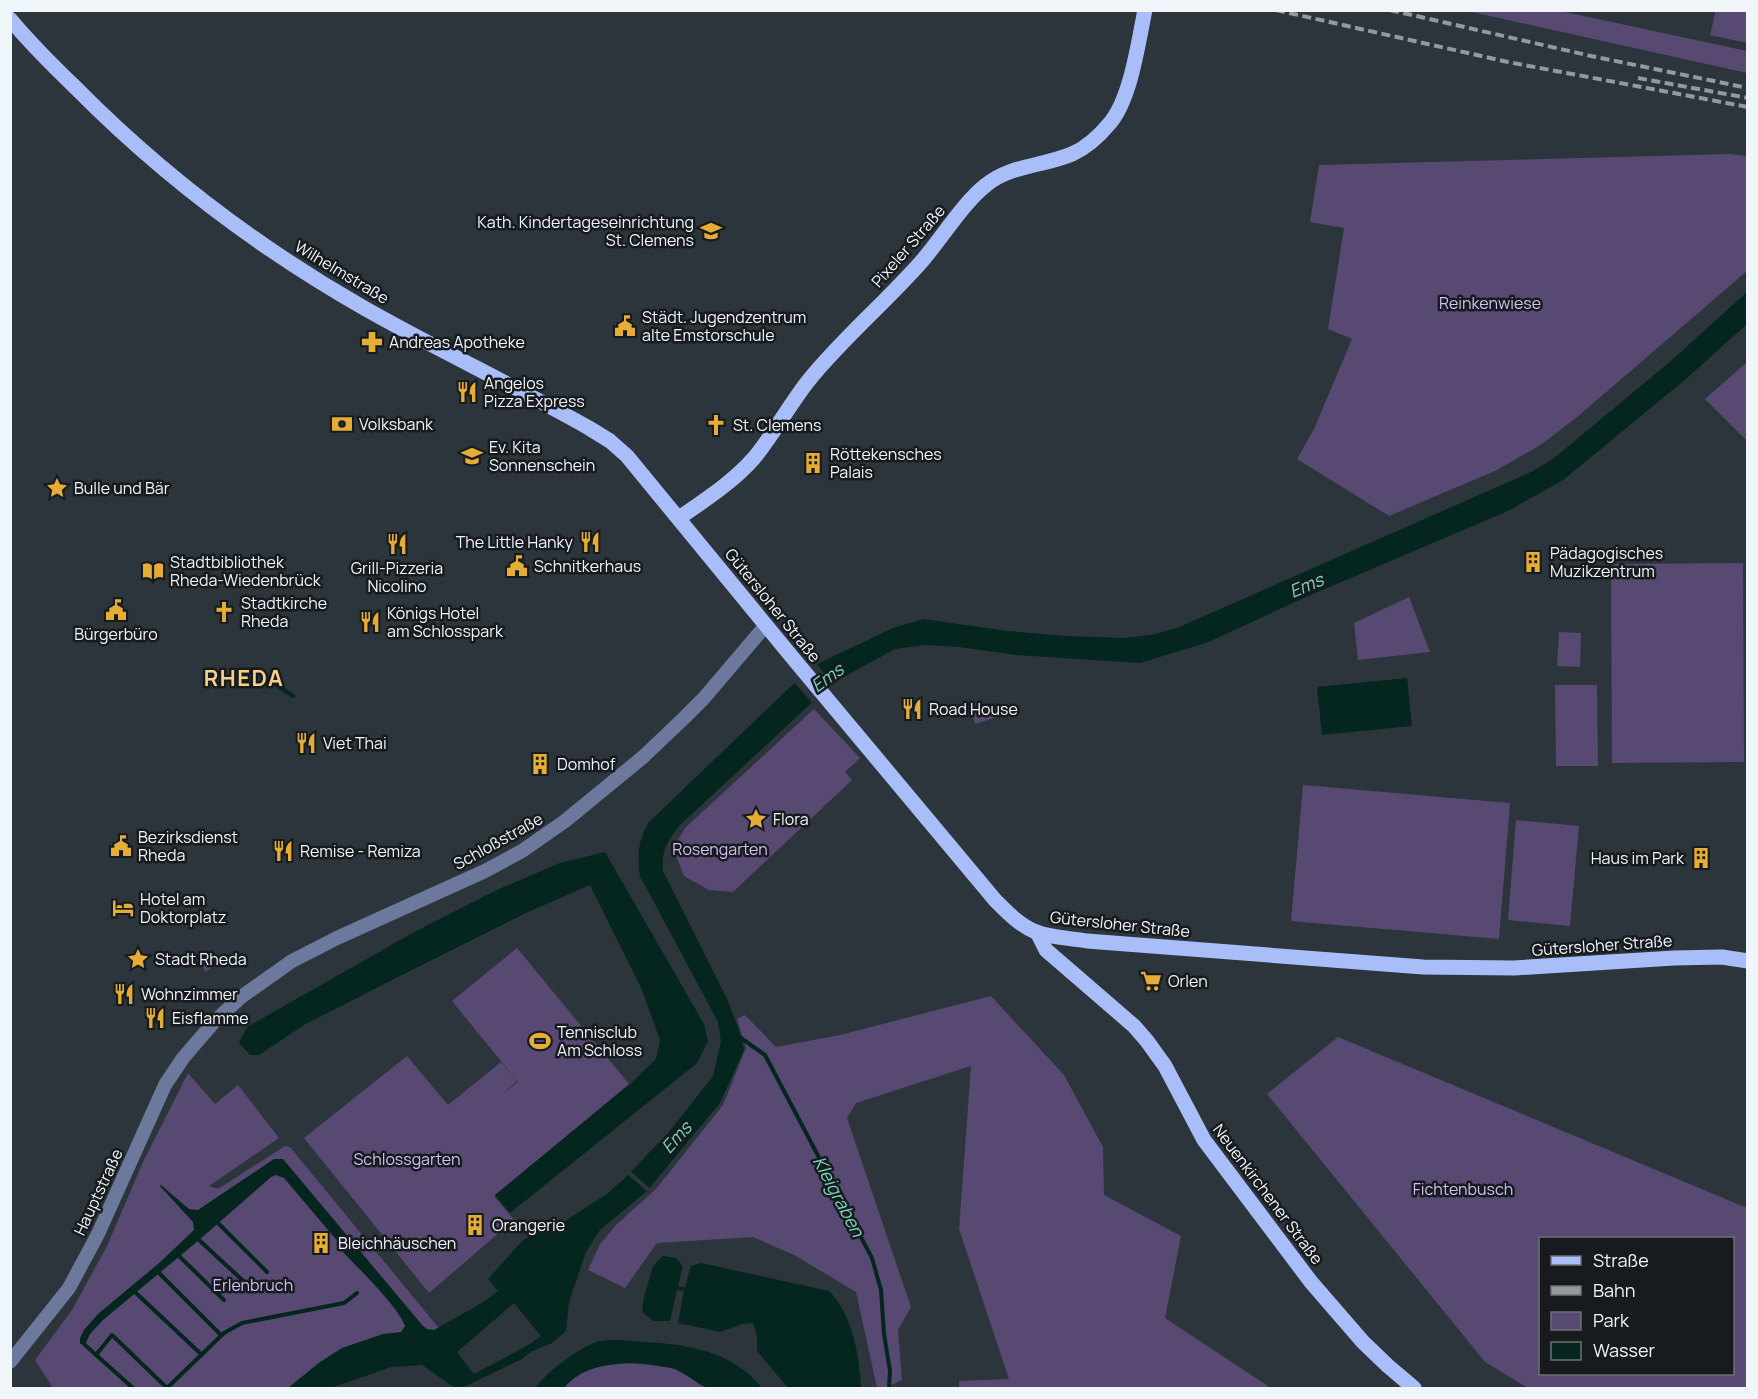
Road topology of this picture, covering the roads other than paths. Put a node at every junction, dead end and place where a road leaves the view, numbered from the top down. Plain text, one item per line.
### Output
1 (1145, 10) edge
2 (10, 19) edge
3 (679, 518) junction
4 (766, 625) junction
5 (1037, 932) junction
6 (1748, 961) edge
7 (206, 1031) joint
8 (15, 1346) edge
9 (10, 1362) edge
10 (1414, 1389) edge

1 - 3 main road, Pixeler Straße
2 - 3 main road, Wilhelmstraße
3 - 4 main road, Gütersloher Straße
4 - 5 main road, Gütersloher Straße
4 - 7 street, Schloßstraße
5 - 6 main road, Gütersloher Straße
5 - 10 main road, Neuenkirchener Straße
7 - 8 street, Hauptstraße
8 - 9 street, Hauptstraße

